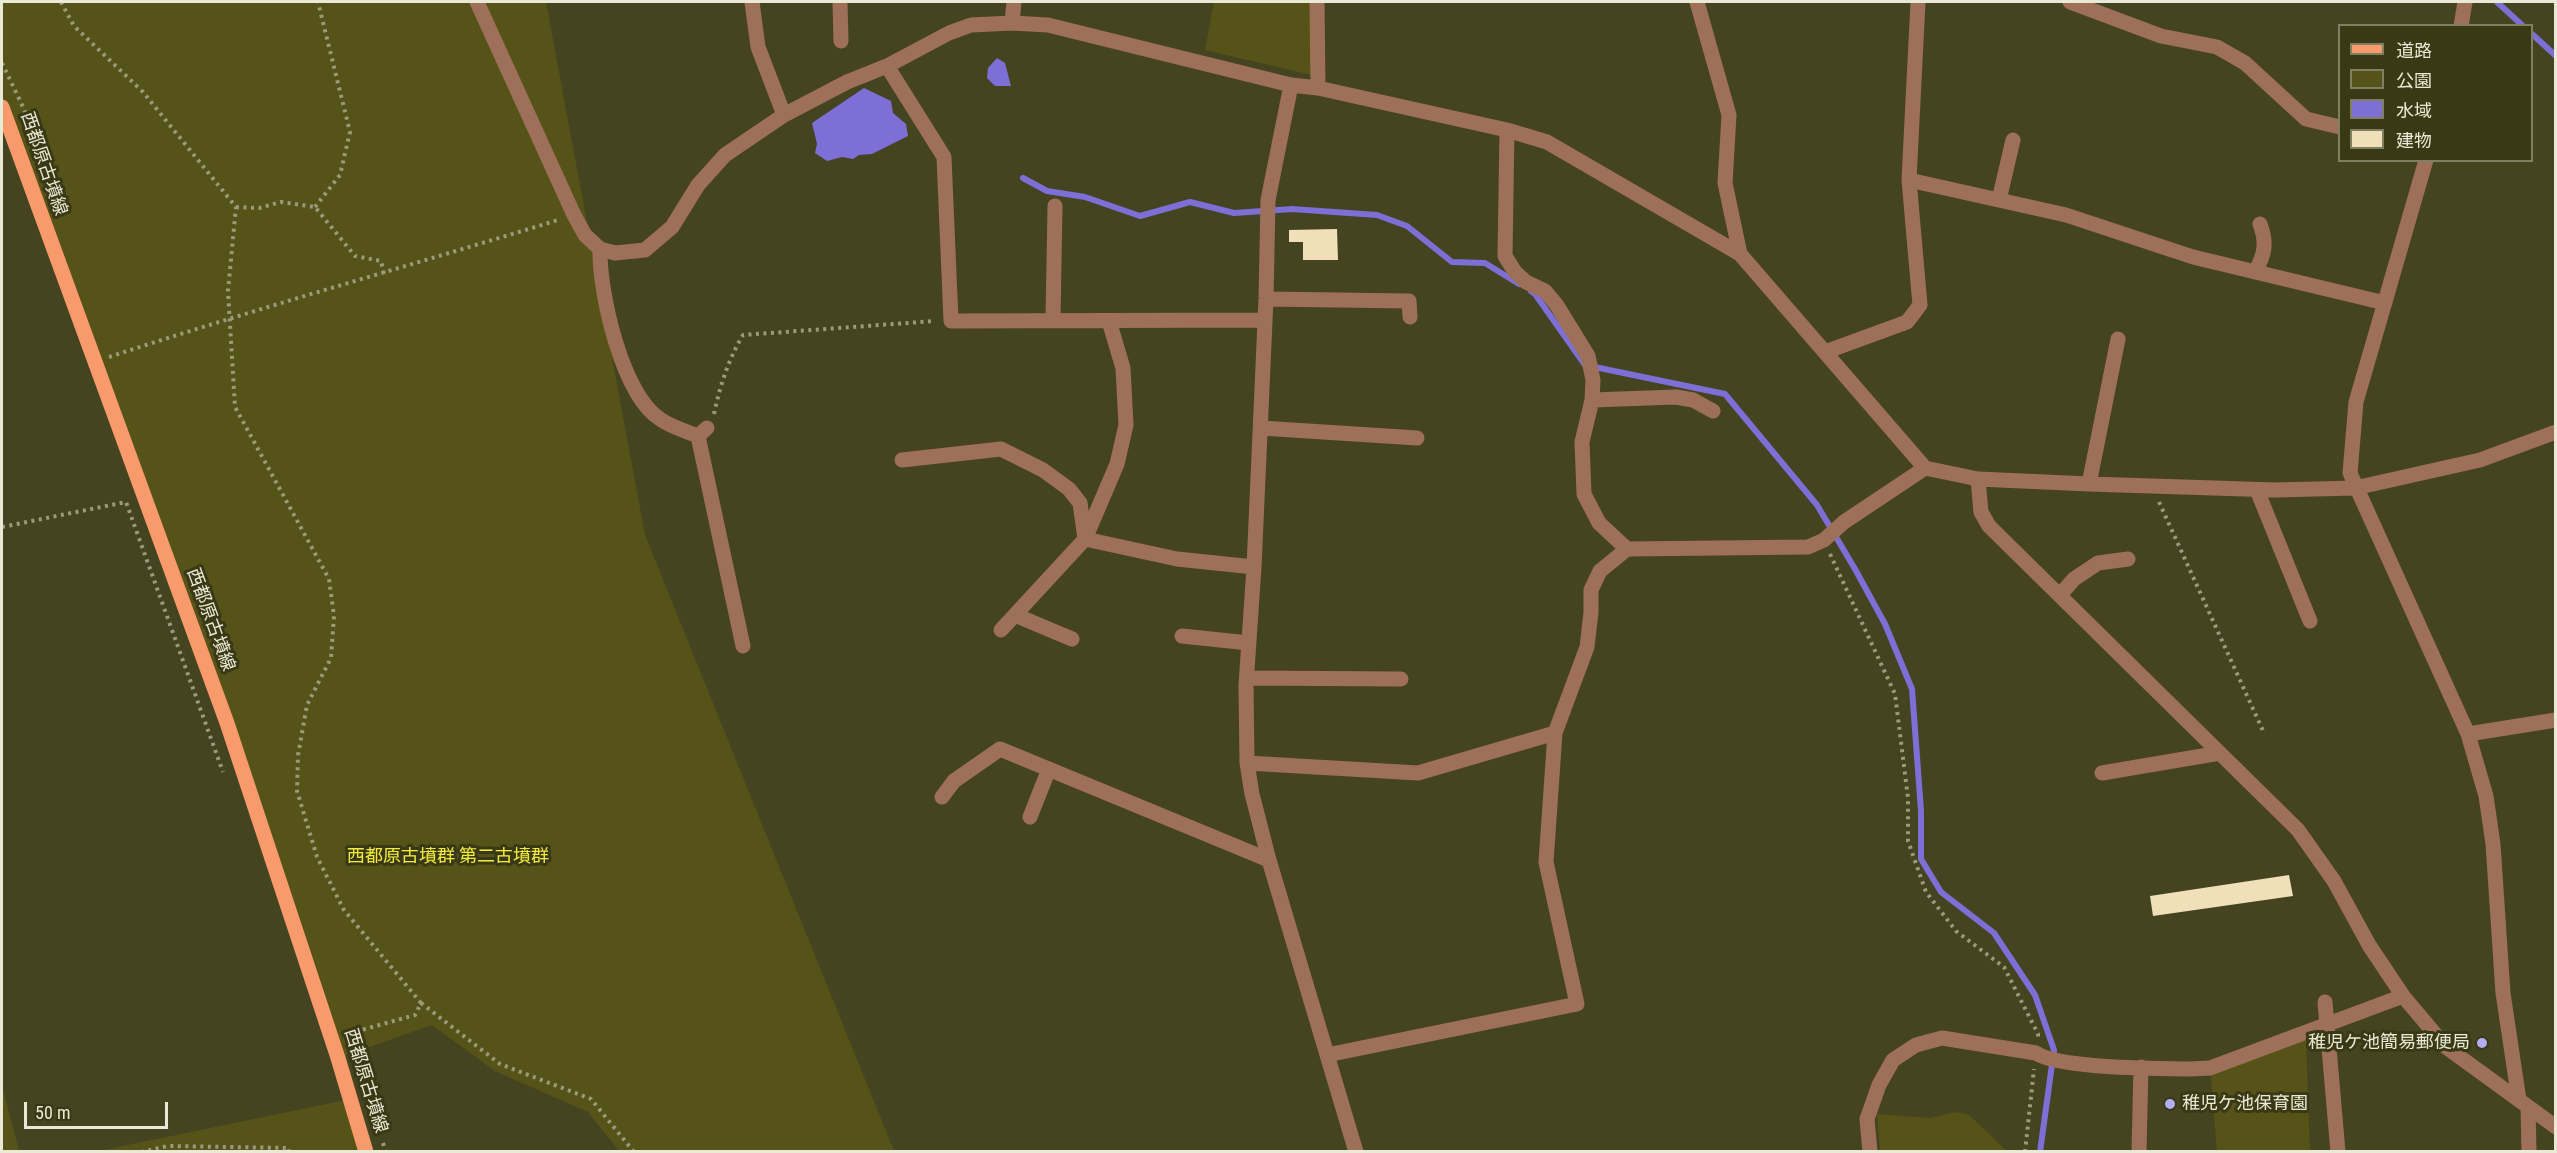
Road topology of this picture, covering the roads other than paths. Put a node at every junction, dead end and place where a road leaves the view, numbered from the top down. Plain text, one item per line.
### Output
1 (477, 2) edge
2 (753, 2) edge
3 (840, 2) edge
4 (1014, 2) edge
5 (1317, 2) edge
6 (1697, 2) edge
7 (1919, 2) edge
8 (2070, 2) edge
9 (2465, 2) edge
10 (1012, 23) junction
11 (2461, 24) edge
12 (841, 41) dead end
13 (887, 66) junction
14 (1291, 85) junction
15 (1318, 88) junction
16 (2, 107) edge
17 (784, 115) junction
18 (2338, 127) edge
19 (1507, 130) junction
20 (2013, 140) dead end
21 (2425, 162) edge
22 (1910, 180) junction
23 (1999, 200) junction
24 (1055, 206) dead end
25 (2260, 224) dead end
26 (600, 249) junction
27 (1740, 254) junction
28 (2255, 272) junction
29 (1266, 299) junction
30 (2385, 303) junction
31 (1410, 317) dead end
32 (1053, 320) junction
33 (1265, 320) junction
34 (1109, 321) junction
35 (2118, 339) dead end
36 (1825, 352) junction
37 (1592, 400) junction
38 (1713, 411) dead end
39 (1261, 428) junction
40 (2556, 432) edge
41 (1417, 438) dead end
42 (902, 460) dead end
43 (1924, 468) junction
44 (1978, 479) junction
45 (2089, 484) junction
46 (2355, 488) junction
47 (2257, 490) junction
48 (1085, 539) junction
49 (1627, 549) junction
50 (2128, 560) dead end
51 (1254, 567) junction
52 (2060, 595) junction
53 (1015, 615) junction
54 (2310, 621) dead end
55 (1001, 630) dead end
56 (1182, 636) dead end
57 (1072, 639) dead end
58 (1249, 643) junction
59 (743, 646) dead end
60 (1247, 678) junction
61 (1401, 679) dead end
62 (2556, 720) edge
63 (1555, 733) junction
64 (2468, 734) junction
65 (2220, 753) junction
66 (1247, 763) junction
67 (1049, 769) junction
68 (2102, 773) dead end
69 (942, 797) dead end
70 (1030, 817) dead end
71 (1269, 860) junction
72 (2403, 996) junction
73 (2325, 1002) dead end
74 (2327, 1026) junction
75 (1327, 1055) junction
76 (2141, 1067) junction
77 (2523, 1104) junction
78 (2556, 1127) edge
79 (2139, 1151) edge
80 (366, 1152) edge
81 (1356, 1152) edge
82 (1870, 1152) edge
83 (2338, 1152) edge
84 (2529, 1152) edge

1 - 26 street
2 - 17 street
3 - 12 street
4 - 10 street
5 - 15 street
6 - 27 street
7 - 22 street
8 - 18 street
9 - 11 street
10 - 13 street
10 - 14 street
13 - 17 street
13 - 32 street
14 - 15 street
14 - 29 street
15 - 19 street
16 - 80 main road, 西都原古墳線
17 - 26 street
19 - 27 street
19 - 37 street
20 - 23 street
21 - 30 street
22 - 23 street
22 - 36 street
23 - 28 street
24 - 32 street
25 - 28 street
26 - 59 street
27 - 36 street
28 - 30 street
29 - 31 street
29 - 33 street
30 - 46 street
32 - 34 street
33 - 34 street
33 - 39 street
34 - 48 street
35 - 45 street
36 - 43 street
37 - 38 street
37 - 49 street
39 - 41 street
39 - 51 street
40 - 46 street
42 - 48 street
43 - 44 street
43 - 49 street
44 - 45 street
44 - 52 street
45 - 47 street
46 - 47 street
46 - 64 street
47 - 54 street
48 - 51 street
48 - 53 street
49 - 63 street
50 - 52 street
51 - 58 street
52 - 65 street
53 - 55 street
53 - 57 street
56 - 58 street
58 - 60 street
60 - 61 street
60 - 66 street
62 - 64 street
63 - 66 street
63 - 75 street
64 - 77 street
65 - 68 street
65 - 72 street
66 - 71 street
67 - 69 street
67 - 70 street
67 - 71 street
71 - 75 street
72 - 74 street
72 - 77 street
73 - 74 street
74 - 76 street
74 - 83 street
75 - 81 street
76 - 79 street
76 - 82 street
77 - 78 street
77 - 84 street

